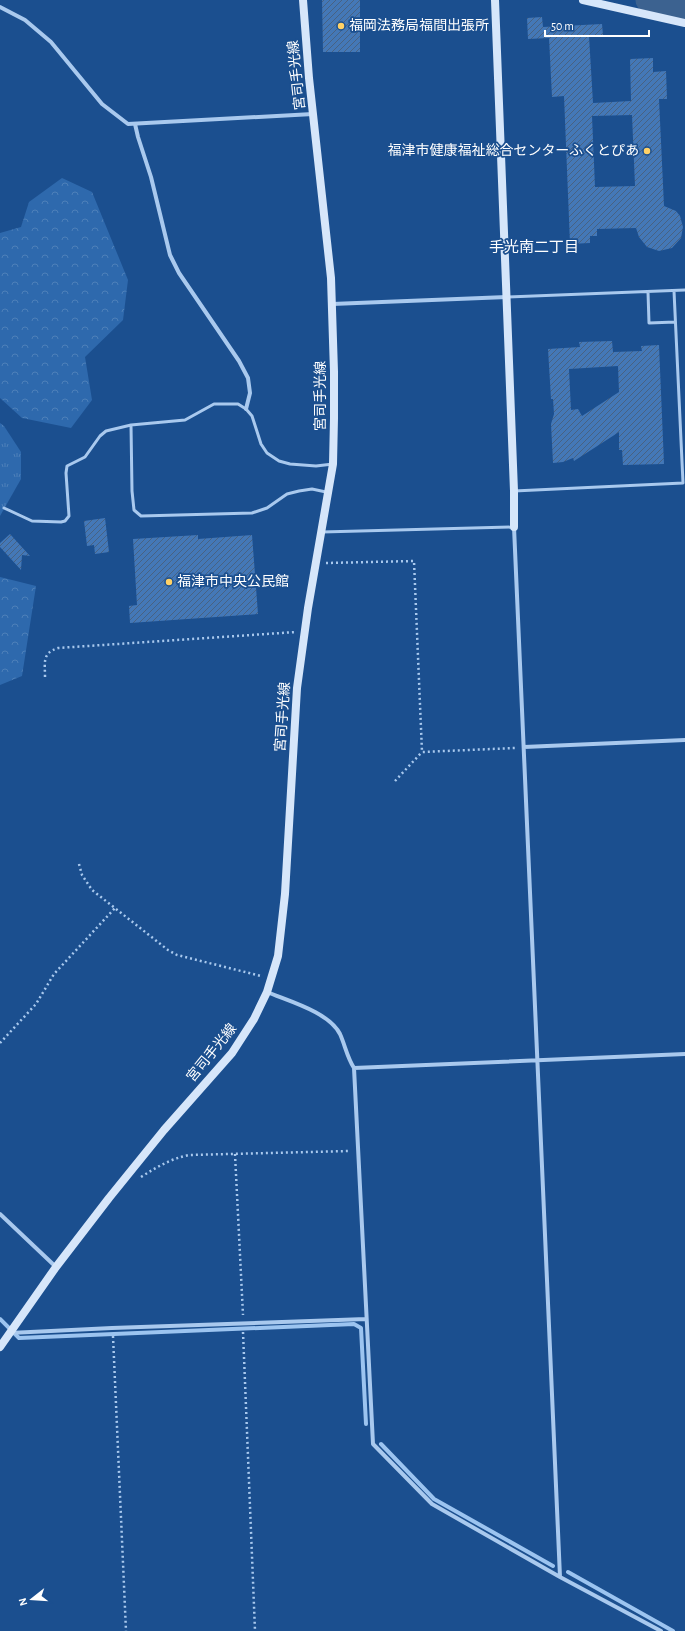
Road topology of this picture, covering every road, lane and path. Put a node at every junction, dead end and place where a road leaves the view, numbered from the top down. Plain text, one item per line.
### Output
1 (303, 0) edge
2 (495, 0) edge
3 (583, 0) edge
4 (0, 7) edge
5 (685, 23) edge
6 (314, 114) junction
7 (135, 124) junction
8 (685, 290) edge
9 (674, 291) junction
10 (648, 292) junction
11 (507, 297) junction
12 (332, 304) junction
13 (675, 322) junction
14 (246, 409) junction
15 (131, 425) junction
16 (333, 464) junction
17 (514, 491) junction
18 (329, 492) junction
19 (4, 508) dead end
20 (514, 527) junction
21 (322, 532) junction
22 (315, 564) junction
23 (304, 632) junction
24 (45, 676) dead end
25 (685, 740) edge
26 (524, 748) junction
27 (422, 752) junction
28 (395, 781) dead end
29 (79, 864) dead end
30 (115, 908) junction
31 (271, 979) junction
32 (267, 992) junction
33 (0, 1043) edge
34 (685, 1054) edge
35 (538, 1059) junction
36 (354, 1068) junction
37 (357, 1151) junction
38 (235, 1154) junction
39 (139, 1179) dead end
40 (0, 1214) edge
41 (56, 1267) junction
42 (366, 1319) junction
43 (243, 1323) junction
44 (112, 1328) junction
45 (9, 1333) junction
46 (0, 1347) edge
47 (560, 1577) junction
48 (126, 1631) edge
49 (255, 1631) edge
50 (661, 1631) edge

1 - 6 main road, 宮司手光線
2 - 11 main road
3 - 5 main road
4 - 7 street
6 - 7 street
6 - 12 main road, 宮司手光線
7 - 14 street
8 - 9 lane
9 - 10 lane
9 - 13 lane
10 - 11 lane
10 - 13 lane
11 - 12 street
11 - 17 main road
12 - 16 main road, 宮司手光線
13 - 17 lane
14 - 15 lane
14 - 16 lane
15 - 18 lane
15 - 19 lane
16 - 18 main road, 宮司手光線
17 - 20 main road
18 - 21 main road, 宮司手光線
20 - 21 lane
20 - 26 street
21 - 22 main road, 宮司手光線
22 - 23 main road, 宮司手光線
22 - 27 path
23 - 24 path
23 - 31 main road, 宮司手光線
25 - 26 street
26 - 27 path
26 - 35 street
27 - 28 path
29 - 30 path
30 - 31 path
30 - 33 path
31 - 32 main road, 宮司手光線
32 - 36 street
32 - 41 main road, 宮司手光線
34 - 35 street
35 - 36 street
35 - 47 street
36 - 37 street
37 - 38 path
37 - 42 street
38 - 39 path
38 - 43 path
40 - 41 street
41 - 45 main road, 宮司手光線
42 - 43 street
42 - 47 street
43 - 44 street
43 - 49 path
44 - 45 street
44 - 48 path
45 - 46 main road, 宮司手光線
47 - 50 street

